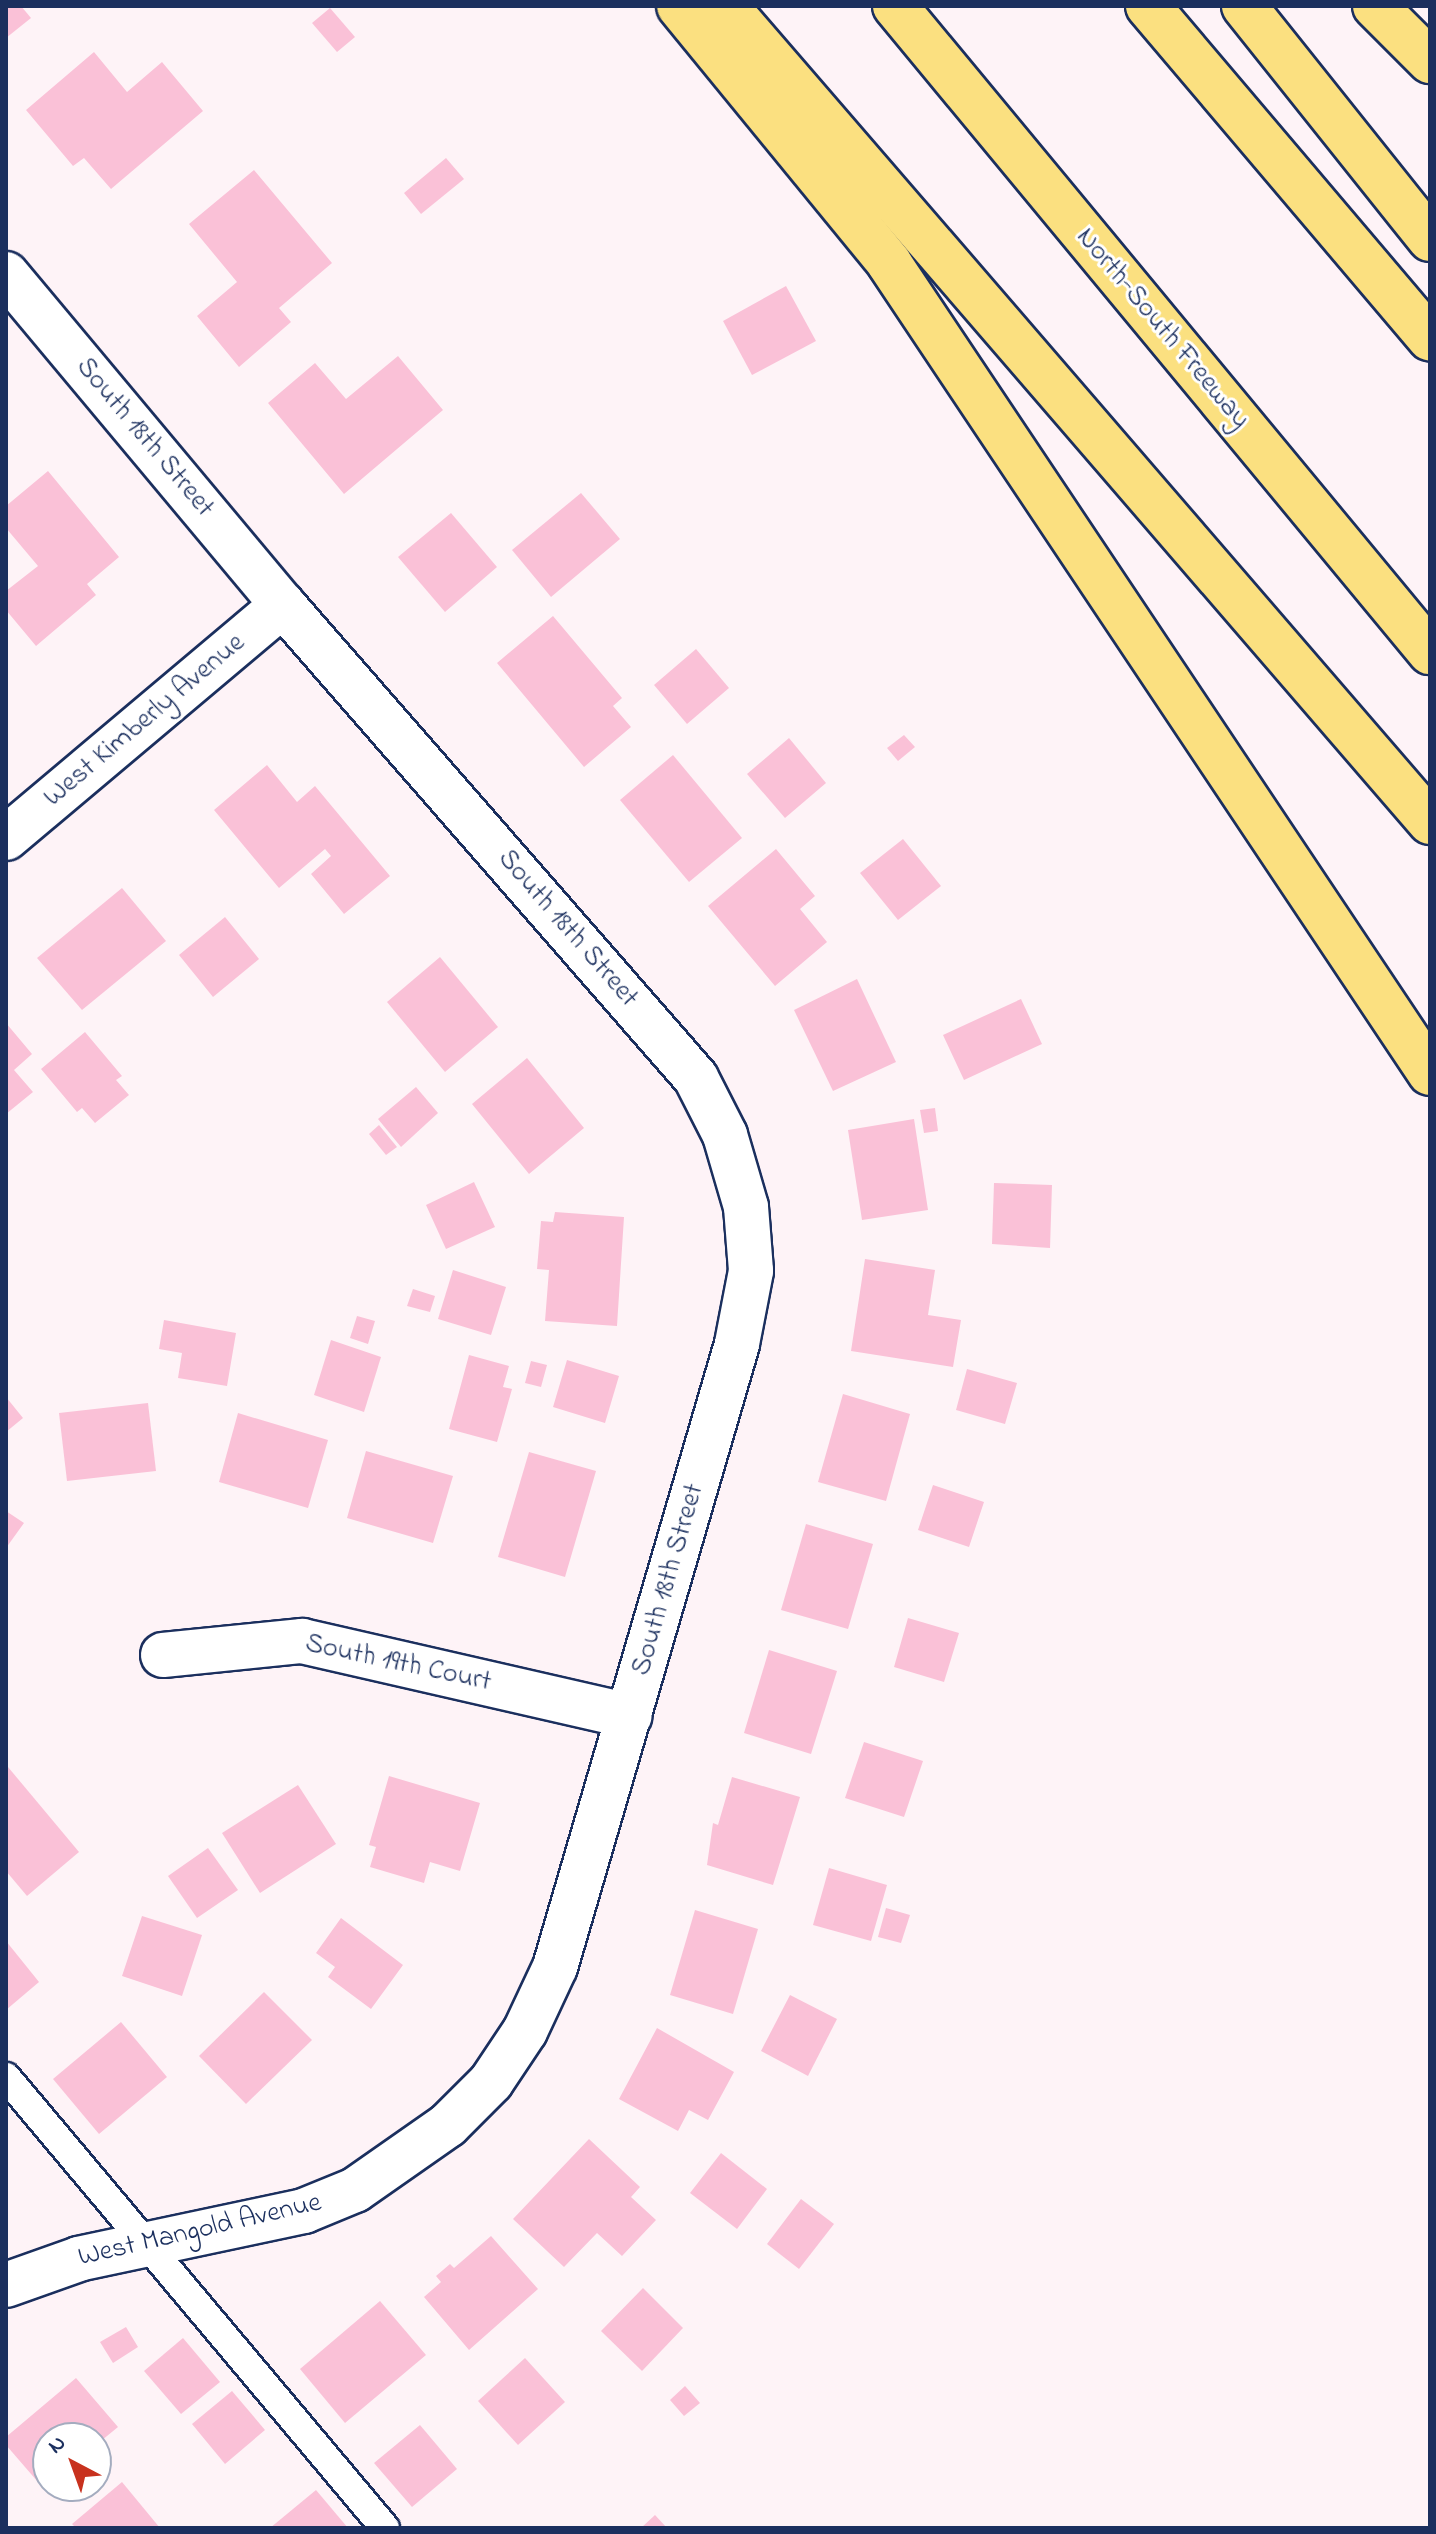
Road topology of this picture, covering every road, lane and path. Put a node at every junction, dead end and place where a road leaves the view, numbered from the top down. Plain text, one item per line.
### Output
1 (679, 6) edge
2 (726, 6) edge
3 (895, 6) edge
4 (1148, 6) edge
5 (1244, 6) edge
6 (1375, 6) edge
7 (1430, 61) edge
8 (1430, 239) edge
9 (6, 274) edge
10 (1430, 339) edge
11 (283, 605) junction
12 (1430, 652) edge
13 (1430, 822) edge
14 (6, 838) edge
15 (1430, 1073) edge
16 (163, 1655) dead end
17 (630, 1716) junction
18 (6, 2077) edge
19 (144, 2242) junction
20 (6, 2285) edge
21 (385, 2528) edge

1 - 15 highway
2 - 13 highway
3 - 12 highway, North-South Freeway
4 - 10 highway
5 - 8 highway
6 - 7 highway
9 - 11 street, South 18th Street
11 - 14 street, West Kimberly Avenue
11 - 17 street, South 18th Street
16 - 17 street, South 19th Court
17 - 19 street, West Mangold Avenue
18 - 19 lane
19 - 20 street, West Mangold Avenue
19 - 21 lane

